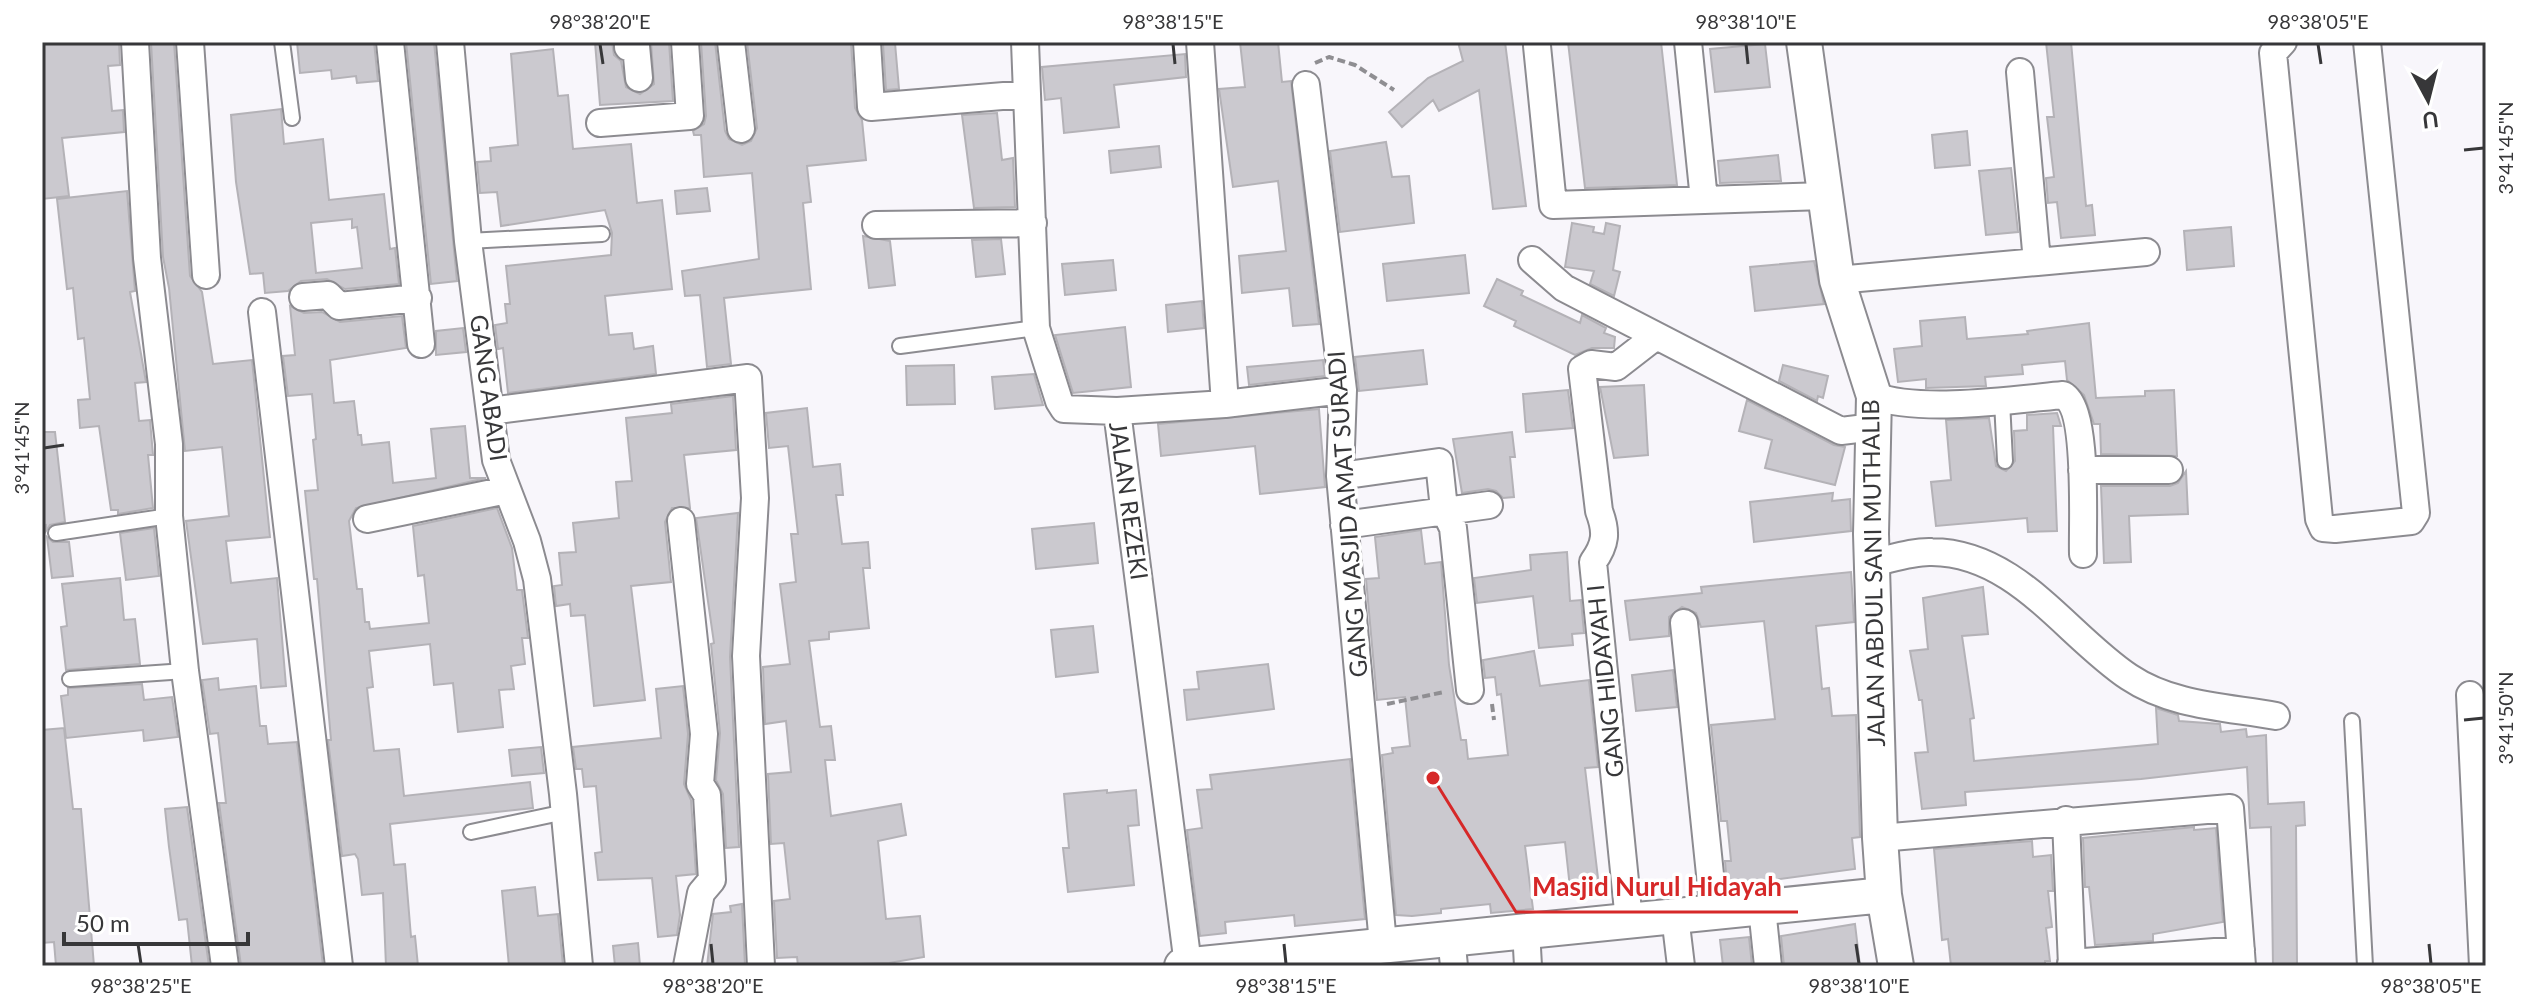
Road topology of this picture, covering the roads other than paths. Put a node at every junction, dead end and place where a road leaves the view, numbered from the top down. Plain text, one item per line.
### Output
1 (135, 42) edge
2 (190, 42) edge
3 (282, 42) edge
4 (390, 42) edge
5 (450, 42) edge
6 (628, 42) edge
7 (685, 42) edge
8 (731, 42) edge
9 (867, 42) edge
10 (1025, 42) edge
11 (1200, 42) edge
12 (1688, 42) edge
13 (1804, 42) edge
14 (2283, 42) edge
15 (2367, 42) edge
16 (1537, 46) dead end
17 (2020, 72) dead end
18 (639, 78) dead end
19 (1306, 85) dead end
20 (1027, 94) junction
21 (292, 118) dead end
22 (600, 123) dead end
23 (741, 129) dead end
24 (1825, 196) junction
25 (1704, 200) junction
26 (1033, 223) junction
27 (876, 225) dead end
28 (602, 234) dead end
29 (468, 241) junction
30 (2146, 252) dead end
31 (1532, 260) dead end
32 (2037, 262) junction
33 (206, 275) dead end
34 (1837, 280) junction
35 (303, 297) dead end
36 (418, 298) junction
37 (262, 312) dead end
38 (1036, 328) junction
39 (1650, 341) junction
40 (421, 344) dead end
41 (900, 346) dead end
42 (1343, 390) junction
43 (2002, 401) junction
44 (1225, 404) junction
45 (490, 411) junction
46 (1117, 411) junction
47 (1874, 423) junction
48 (2005, 461) dead end
49 (2082, 470) junction
50 (2169, 470) dead end
51 (1340, 476) junction
52 (507, 490) junction
53 (1489, 505) dead end
54 (1444, 509) junction
55 (169, 516) junction
56 (367, 519) dead end
57 (681, 521) dead end
58 (1344, 525) junction
59 (56, 533) dead end
60 (1871, 548) junction
61 (2083, 554) dead end
62 (1684, 623) dead end
63 (185, 671) junction
64 (70, 679) dead end
65 (1470, 690) road end
66 (2470, 695) dead end
67 (2276, 716) dead end
68 (2352, 721) dead end
69 (565, 812) junction
70 (2066, 820) junction
71 (471, 832) dead end
72 (1880, 838) junction
73 (1884, 895) junction
74 (1762, 908) junction
75 (1714, 913) junction
76 (1675, 916) junction
77 (1629, 921) junction
78 (1526, 930) junction
79 (1383, 944) junction
80 (1453, 952) edge
81 (2241, 958) edge
82 (1223, 964) edge
83 (1188, 965) edge
84 (2072, 965) edge
85 (225, 966) edge
86 (339, 966) edge
87 (579, 966) edge
88 (687, 966) edge
89 (761, 966) edge
90 (1182, 966) edge
91 (1528, 966) edge
92 (1681, 966) edge
93 (1768, 966) edge
94 (1896, 966) edge
95 (2365, 966) edge
96 (2483, 966) edge

1 - 55 street
2 - 33 street
3 - 21 lane
4 - 36 street
5 - 29 street, GANG ABADI
6 - 18 street
7 - 22 street
8 - 23 street
9 - 20 street
10 - 20 street, JALAN REZEKI
11 - 44 street
12 - 25 street
13 - 24 street, JALAN ABDUL SANI MUTHALIB
14 - 15 street
16 - 25 street
17 - 32 street
19 - 42 street, GANG MASJID AMAT SURADI
20 - 26 street, JALAN REZEKI
24 - 25 street
24 - 34 street, JALAN ABDUL SANI MUTHALIB
26 - 27 street
26 - 38 street, JALAN REZEKI
28 - 29 lane
29 - 45 street, GANG ABADI
30 - 32 street
31 - 39 street
32 - 34 street
34 - 47 street, JALAN ABDUL SANI MUTHALIB
35 - 36 street
36 - 40 street
37 - 86 street
38 - 41 lane
38 - 46 street, JALAN REZEKI
39 - 47 street
39 - 77 street, GANG HIDAYAH I
42 - 44 street
42 - 51 street, GANG MASJID AMAT SURADI
43 - 47 street
43 - 48 lane
43 - 49 street
44 - 46 street
45 - 52 street, GANG ABADI
45 - 89 street
46 - 83 street, JALAN REZEKI
47 - 60 street, JALAN ABDUL SANI MUTHALIB
49 - 50 street
49 - 61 street
51 - 54 street
51 - 58 street, GANG MASJID AMAT SURADI
52 - 56 street
52 - 69 street, GANG ABADI
53 - 54 street
54 - 58 street
54 - 65 street
55 - 59 lane
55 - 63 street
57 - 88 street
58 - 79 street, GANG MASJID AMAT SURADI
60 - 67 street
60 - 72 street, JALAN ABDUL SANI MUTHALIB
62 - 75 street
63 - 64 lane
63 - 85 street
66 - 96 street
68 - 95 lane
69 - 71 lane
69 - 87 street, GANG ABADI
70 - 72 street
70 - 81 street
70 - 84 street
72 - 73 street, JALAN ABDUL SANI MUTHALIB
73 - 74 street
73 - 94 street, JALAN ABDUL SANI MUTHALIB
74 - 75 street
74 - 93 street
75 - 76 street
76 - 77 street
76 - 92 street
77 - 78 street
78 - 80 street
78 - 91 street
79 - 80 street
79 - 82 street
81 - 84 street
82 - 83 street
83 - 90 street

